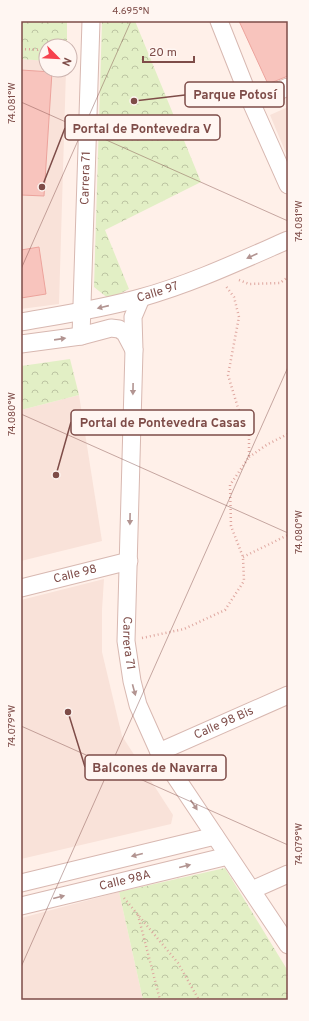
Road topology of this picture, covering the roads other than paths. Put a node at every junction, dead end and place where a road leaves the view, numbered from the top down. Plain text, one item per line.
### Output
1 (91, 21) edge
2 (219, 21) edge
3 (288, 87) edge
4 (251, 102) junction
5 (288, 185) edge
6 (288, 240) edge
7 (141, 298) junction
8 (81, 312) junction
9 (21, 322) edge
10 (81, 336) junction
11 (21, 344) edge
12 (134, 350) junction
13 (129, 561) junction
14 (21, 588) edge
15 (288, 695) edge
16 (159, 752) junction
17 (215, 836) junction
18 (228, 856) junction
19 (288, 874) edge
20 (21, 883) edge
21 (252, 890) junction
22 (21, 906) edge
23 (288, 945) edge

1 - 8 street, Carrera 71
2 - 4 street
3 - 4 street
4 - 5 street
6 -> 7 street, Calle 97
7 -> 8 street, Calle 97
7 - 12 street, Carrera 71
8 - 9 street, Calle 97
8 - 10 street, Carrera 71
11 -> 10 street
10 - 12 street
12 -> 13 street, Carrera 71
13 - 14 street, Calle 98
13 -> 16 street, Carrera 71
15 - 16 street, Calle 98 Bis
16 -> 17 street, Carrera 71
17 - 18 street, Carrera 71
17 -> 20 street, Calle 98A
18 - 21 street, Carrera 71
22 -> 18 street, Calle 98A
19 - 21 street
21 - 23 street, Carrera 71

